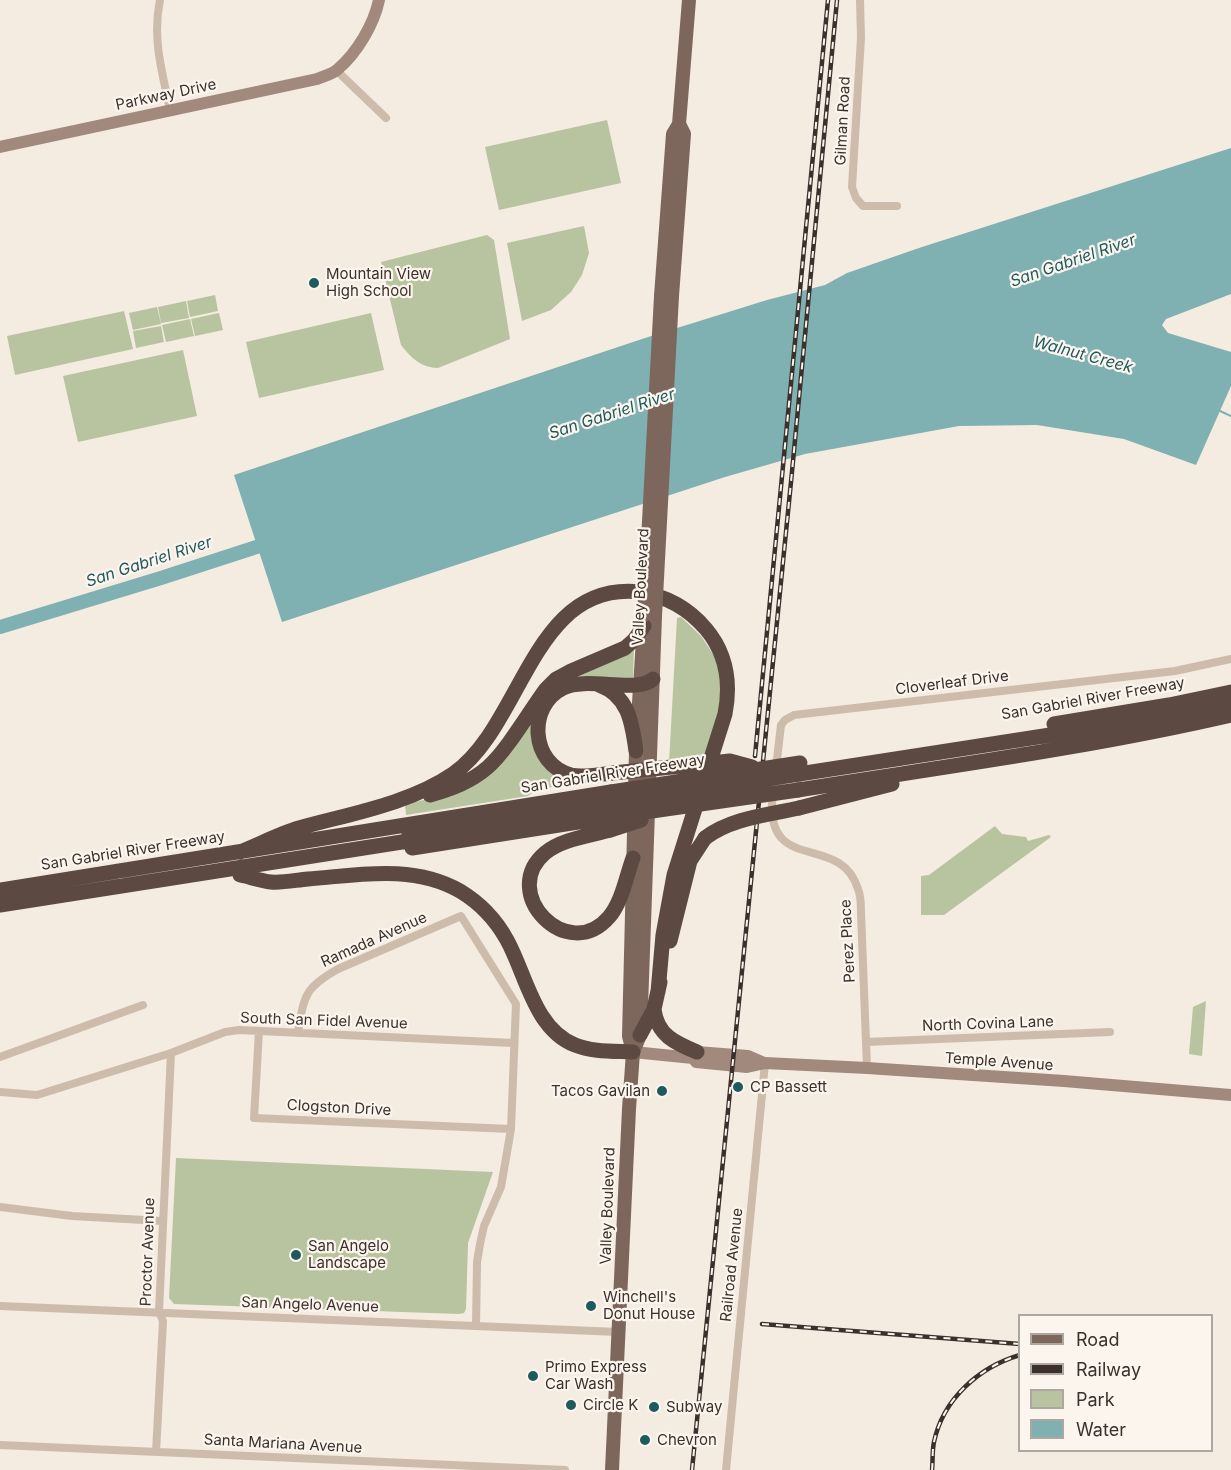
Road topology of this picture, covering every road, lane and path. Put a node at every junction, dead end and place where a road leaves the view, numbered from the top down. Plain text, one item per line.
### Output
1 (160, 0) edge
2 (379, 0) edge
3 (689, 0) edge
4 (860, 0) edge
5 (337, 71) junction
6 (170, 109) junction
7 (386, 118) dead end
8 (0, 147) edge
9 (897, 206) dead end
10 (648, 619) junction
11 (1231, 659) edge
12 (647, 682) junction
13 (596, 684) junction
14 (1231, 692) edge
15 (1231, 702) edge
16 (1231, 707) edge
17 (1231, 715) edge
18 (636, 751) junction
19 (977, 762) junction
20 (760, 769) junction
21 (799, 777) junction
22 (380, 806) junction
23 (610, 811) junction
24 (773, 826) joint
25 (240, 852) junction
26 (633, 858) junction
27 (200, 870) junction
28 (240, 875) junction
29 (0, 890) edge
30 (0, 900) edge
31 (0, 905) edge
32 (0, 912) edge
33 (658, 992) junction
34 (142, 1005) dead end
35 (654, 1009) junction
36 (259, 1031) junction
37 (1110, 1032) dead end
38 (298, 1033) junction
39 (640, 1035) junction
40 (513, 1042) junction
41 (866, 1042) junction
42 (633, 1052) junction
43 (171, 1053) junction
44 (695, 1055) junction
45 (0, 1057) edge
46 (765, 1063) junction
47 (867, 1068) junction
48 (0, 1092) edge
49 (1231, 1095) edge
50 (511, 1129) junction
51 (0, 1207) edge
52 (162, 1221) junction
53 (0, 1306) edge
54 (159, 1312) junction
55 (476, 1326) junction
56 (618, 1332) junction
57 (0, 1445) edge
58 (156, 1452) junction
59 (566, 1470) edge
60 (612, 1470) edge
61 (726, 1470) edge

1 - 6 street
2 - 5 main road
3 - 10 main road, Valley Boulevard, bridge
4 - 9 street, Gilman Road
5 - 6 main road, Parkway Drive
5 - 7 street
6 - 8 main road, Parkway Drive
10 - 12 main road, Valley Boulevard
10 - 22 highway
11 - 24 street, Cloverleaf Drive
12 - 13 highway
12 - 18 main road, Valley Boulevard
12 - 39 main road, Valley Boulevard
13 - 18 highway
13 - 20 highway, bridge
14 - 21 highway, San Gabriel River Freeway
15 - 21 highway
16 - 21 highway
17 - 19 highway, San Gabriel River Freeway
18 - 26 main road, Valley Boulevard
19 - 21 highway, San Gabriel River Freeway
19 - 33 highway, bridge
20 - 21 highway, San Gabriel River Freeway, bridge
20 - 23 highway, San Gabriel River Freeway, bridge
21 - 23 highway, bridge
21 - 23 highway, San Gabriel River Freeway, bridge
22 - 25 highway
22 - 33 highway
23 - 25 highway, San Gabriel River Freeway
23 - 26 highway
23 - 27 highway
23 - 28 highway, San Gabriel River Freeway
24 - 41 street, Perez Place
25 - 27 highway, San Gabriel River Freeway
26 - 42 main road, Valley Boulevard
27 - 28 highway, San Gabriel River Freeway
27 - 29 highway, San Gabriel River Freeway
27 - 30 highway
27 - 31 highway
27 - 32 highway, San Gabriel River Freeway
28 - 42 highway
33 - 35 highway
34 - 45 street
35 - 39 highway
35 - 44 highway
36 - 38 street, South San Fidel Avenue
36 - 43 street, South San Fidel Avenue
36 - 50 street, Clogston Drive
37 - 41 street, North Covina Lane
38 - 40 street, South San Fidel Avenue
38 - 40 street, Ramada Avenue
39 - 42 main road, Valley Boulevard
40 - 50 street
41 - 47 street, Perez Place
42 - 44 main road, Temple Avenue
42 - 56 main road, Valley Boulevard
43 - 48 street, South San Fidel Avenue
43 - 52 street, Proctor Avenue
44 - 46 main road, Temple Avenue
46 - 47 main road, Temple Avenue
46 - 61 street, Railroad Avenue
47 - 49 main road, Temple Avenue
50 - 55 street
51 - 52 street
52 - 54 street, Proctor Avenue
53 - 54 street, San Angelo Avenue
54 - 55 street, San Angelo Avenue
54 - 58 street, Proctor Avenue
55 - 56 street, San Angelo Avenue
56 - 60 main road, Valley Boulevard
57 - 58 street, Santa Mariana Avenue
58 - 59 street, Santa Mariana Avenue

